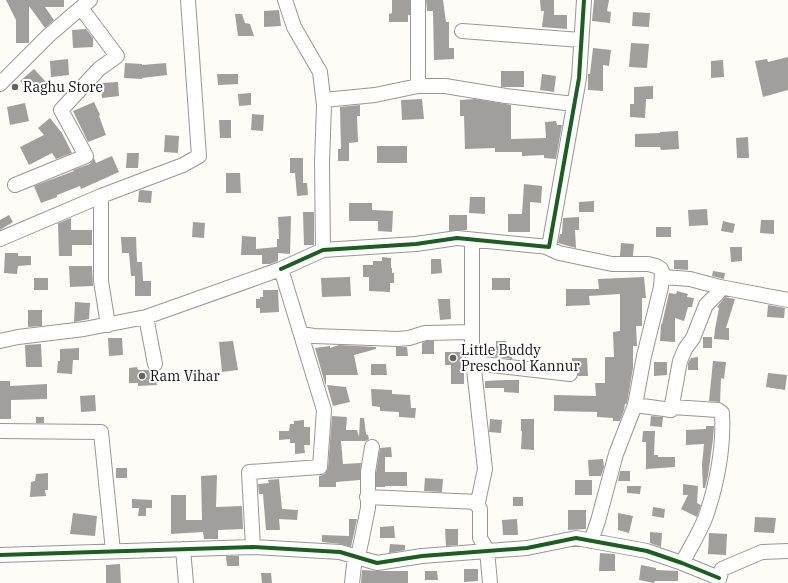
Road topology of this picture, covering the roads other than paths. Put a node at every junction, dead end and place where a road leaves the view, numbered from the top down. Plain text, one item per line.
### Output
1 (188, 0) edge
2 (285, 0) edge
3 (418, 0) edge
4 (584, 0) edge
5 (86, 4) edge
6 (462, 31) dead end
7 (581, 40) junction
8 (0, 84) edge
9 (418, 86) junction
10 (324, 100) junction
11 (574, 104) junction
12 (15, 185) dead end
13 (101, 196) junction
14 (0, 239) edge
15 (472, 240) junction
16 (549, 247) junction
17 (323, 250) junction
18 (281, 269) junction
19 (663, 277) junction
20 (720, 287) junction
21 (788, 300) edge
22 (146, 317) junction
23 (108, 325) junction
24 (472, 332) junction
25 (301, 334) junction
26 (0, 341) edge
27 (474, 363) junction
28 (155, 364) dead end
29 (570, 374) dead end
30 (635, 405) junction
31 (672, 407) junction
32 (0, 431) edge
33 (372, 446) dead end
34 (367, 496) junction
35 (475, 502) junction
36 (591, 541) junction
37 (253, 546) junction
38 (183, 549) junction
39 (487, 550) junction
40 (788, 551) edge
41 (113, 552) junction
42 (0, 555) edge
43 (356, 557) junction
44 (682, 563) junction
45 (718, 581) edge
46 (186, 583) edge
47 (352, 583) edge
48 (490, 583) edge

1 - 13 street
2 - 10 street
3 - 9 street
4 - 7 street
5 - 8 street
5 - 12 street
6 - 7 street
7 - 11 street
9 - 10 street
9 - 11 street
10 - 17 street
11 - 16 street
13 - 14 street
13 - 23 street
15 - 16 street
15 - 17 street
15 - 24 street
16 - 19 street
17 - 18 street
18 - 22 street
18 - 25 street
19 - 20 street
19 - 30 street
20 - 21 street
20 - 31 street
22 - 23 street
22 - 28 street
23 - 26 street
24 - 25 street
24 - 27 street
25 - 37 street
27 - 29 street
27 - 35 street
30 - 31 street
30 - 36 street
31 - 44 street
32 - 41 street
33 - 34 street
34 - 35 street
34 - 43 street
35 - 39 street
36 - 39 street
36 - 44 street
37 - 38 street
37 - 43 street
38 - 41 street
38 - 46 street
39 - 43 street
39 - 48 street
40 - 45 street
41 - 42 street
43 - 47 street
44 - 45 street

